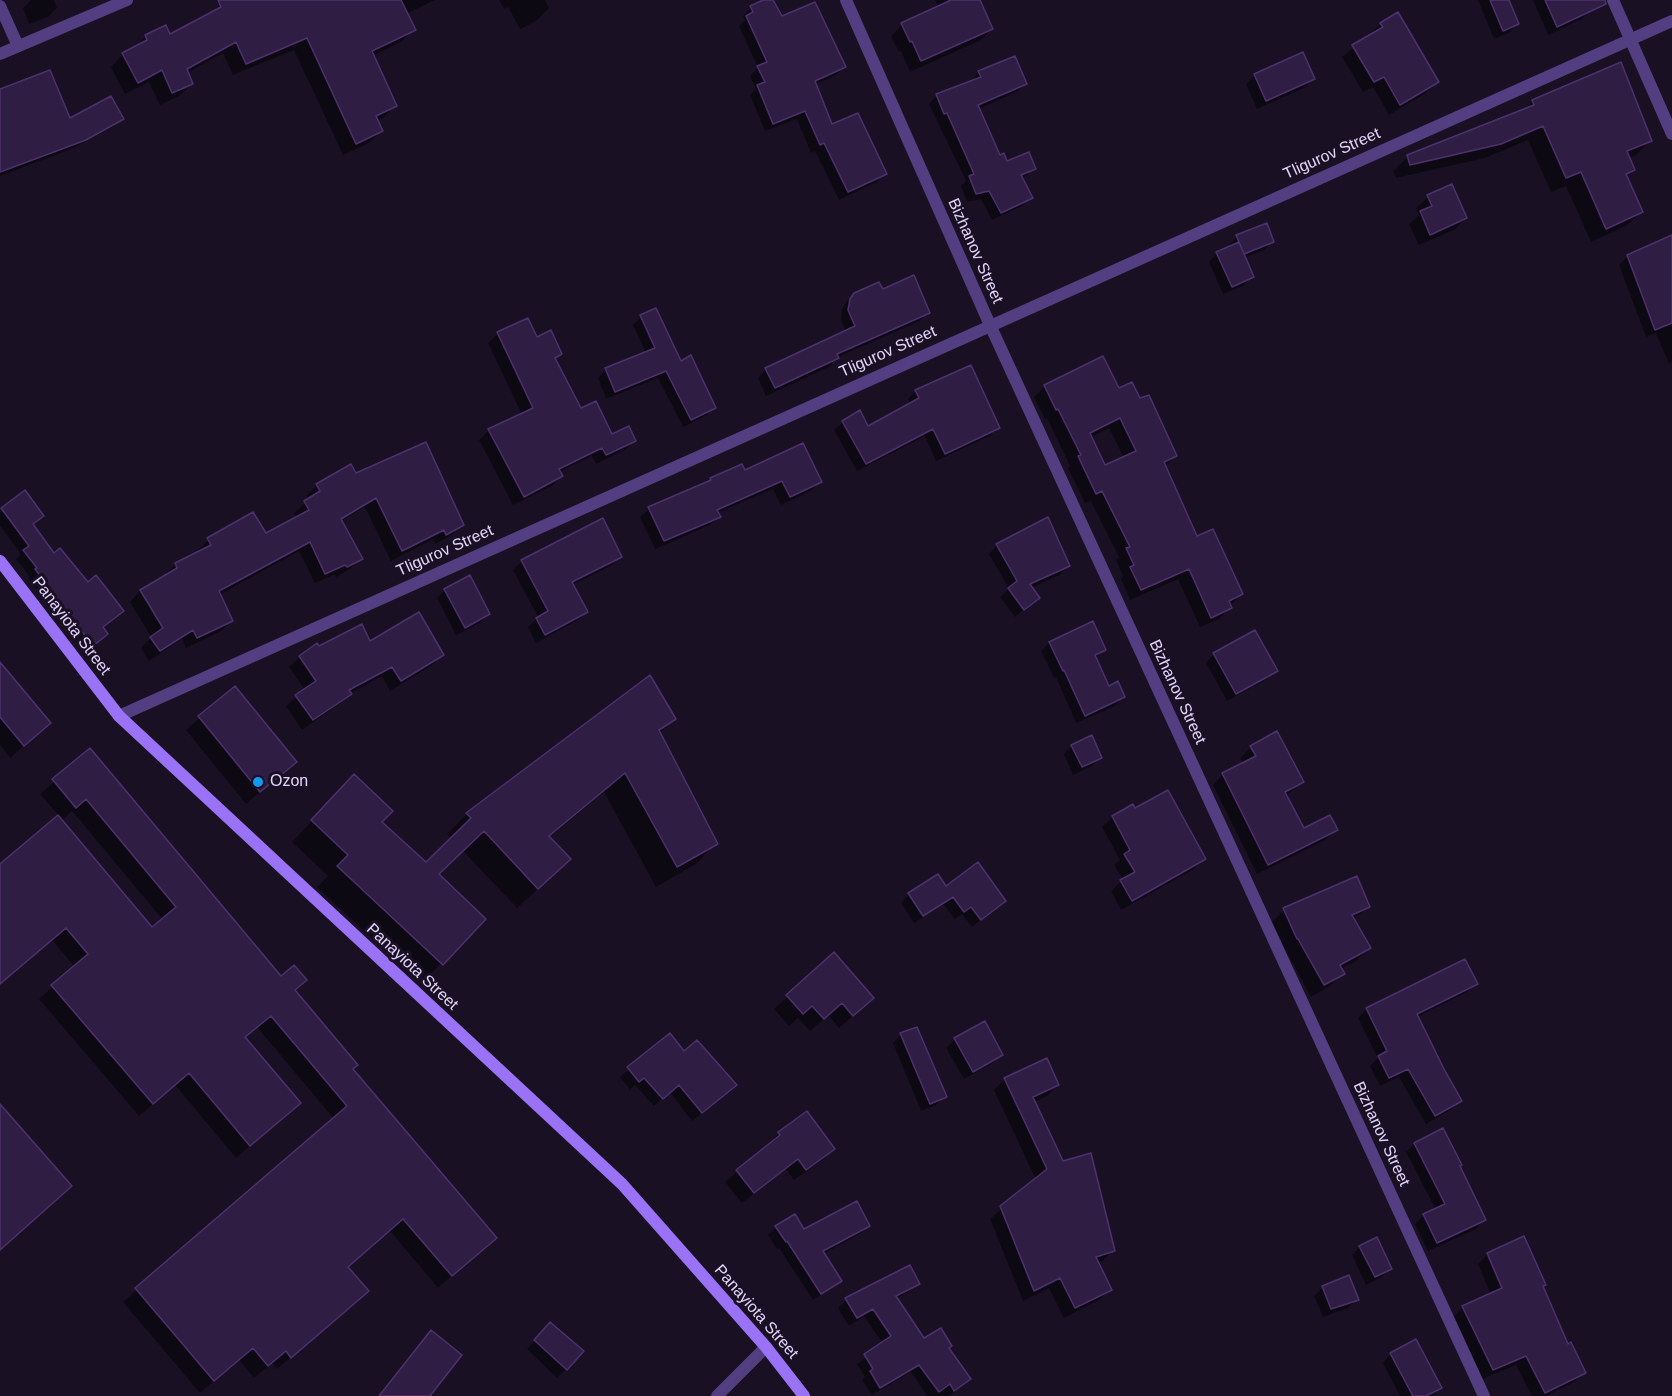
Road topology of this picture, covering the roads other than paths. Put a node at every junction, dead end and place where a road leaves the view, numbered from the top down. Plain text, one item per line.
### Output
1 (126, 0) edge
2 (846, 0) edge
3 (1613, 0) edge
4 (0, 6) edge
5 (1672, 21) edge
6 (1630, 39) junction
7 (18, 46) junction
8 (0, 54) edge
9 (1672, 134) edge
10 (990, 325) junction
11 (0, 561) edge
12 (119, 716) junction
13 (766, 1347) junction
14 (717, 1396) edge
15 (804, 1396) edge
16 (1484, 1396) edge

1 - 7 street
2 - 10 street, Bizhanov Street
3 - 6 street
4 - 7 street
5 - 6 street, Tligurov Street
6 - 9 street
6 - 10 street, Tligurov Street
7 - 8 street
10 - 12 street, Tligurov Street
10 - 16 street, Bizhanov Street
11 - 12 street, Panayiota Street
12 - 13 street, Panayiota Street
13 - 14 street
13 - 15 street, Panayiota Street

